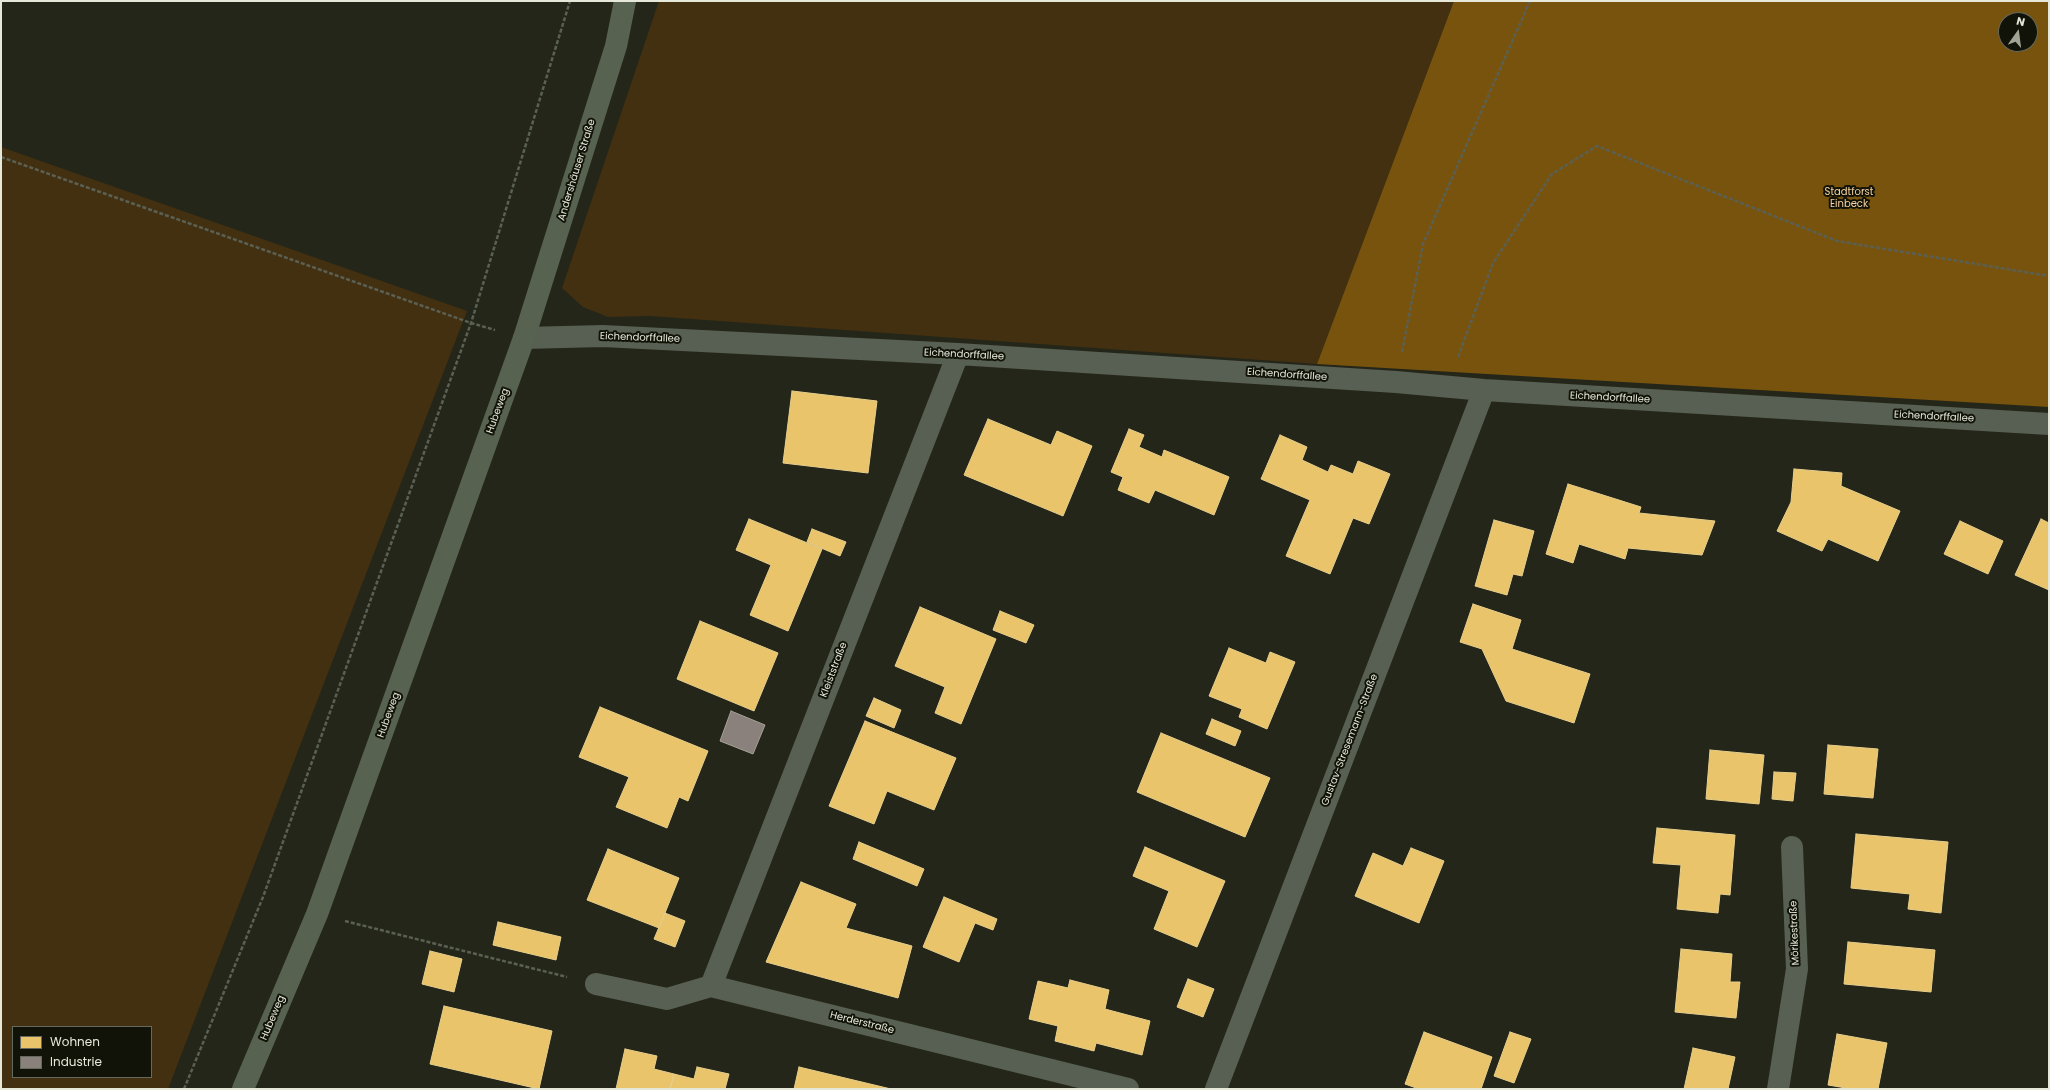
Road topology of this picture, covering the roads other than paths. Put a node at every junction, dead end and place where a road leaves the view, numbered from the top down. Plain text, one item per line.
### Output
1 (625, 1) edge
2 (524, 338) junction
3 (958, 354) junction
4 (1484, 390) junction
5 (2049, 424) edge
6 (1792, 848) dead end
7 (596, 984) road end
8 (710, 986) junction
9 (242, 1089) edge
10 (1128, 1089) edge
11 (1216, 1089) edge
12 (1778, 1089) edge

1 - 2 street, Andershäuser Straße
2 - 3 street, Eichendorffallee
2 - 9 street, Hubeweg
3 - 4 street, Eichendorffallee
3 - 8 street, Kleiststraße
4 - 5 street, Eichendorffallee
4 - 11 street, Gustav-Stresemann-Straße
6 - 12 street, Mörikestraße
7 - 8 street
8 - 10 street, Herderstraße

